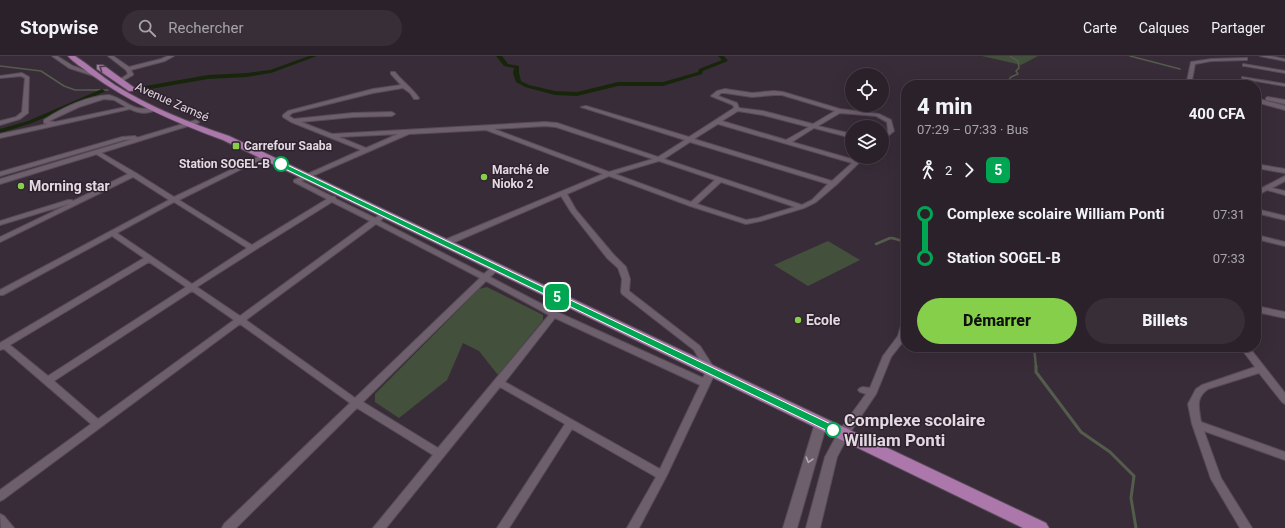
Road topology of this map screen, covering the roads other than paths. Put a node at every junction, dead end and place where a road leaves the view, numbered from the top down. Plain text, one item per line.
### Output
1 (54, 56) edge
2 (71, 56) edge
3 (84, 56) edge
4 (110, 56) edge
5 (172, 56) edge
6 (1262, 56) edge
7 (1245, 57) edge
8 (1285, 60) edge
9 (1244, 65) junction
10 (128, 69) junction
11 (1285, 72) edge
12 (393, 73) dead end
13 (99, 76) junction
14 (0, 77) edge
15 (1244, 78) joint
16 (1189, 80) edge
17 (1256, 80) edge
18 (121, 81) junction
19 (1261, 81) edge
20 (1285, 85) edge
21 (404, 86) junction
22 (416, 98) dead end
23 (1261, 98) edge
24 (1261, 101) edge
25 (1285, 102) edge
26 (584, 107) dead end
27 (129, 108) junction
28 (1285, 108) edge
29 (155, 109) junction
30 (737, 109) junction
31 (839, 110) junction
32 (392, 114) dead end
33 (178, 120) junction
34 (293, 120) junction
35 (888, 120) edge
36 (718, 122) junction
37 (889, 122) edge
38 (0, 123) edge
39 (193, 123) junction
40 (56, 124) junction
41 (813, 126) junction
42 (485, 128) junction
43 (408, 132) junction
44 (889, 133) edge
45 (845, 134) edge
46 (0, 136) edge
47 (332, 136) junction
48 (135, 138) junction
49 (691, 139) junction
50 (786, 142) junction
51 (366, 150) junction
52 (98, 153) junction
53 (264, 156) junction
54 (659, 159) junction
55 (845, 159) edge
56 (854, 164) edge
57 (1261, 167) edge
58 (1285, 171) edge
59 (0, 174) edge
60 (134, 174) junction
61 (608, 174) junction
62 (305, 176) junction
63 (1285, 178) edge
64 (720, 179) junction
65 (0, 181) edge
66 (834, 184) junction
67 (1266, 188) junction
68 (99, 191) junction
69 (1261, 191) edge
70 (563, 193) junction
71 (1285, 193) edge
72 (335, 197) junction
73 (175, 200) junction
74 (692, 205) junction
75 (802, 207) junction
76 (1261, 212) edge
77 (385, 214) junction
78 (1285, 218) edge
79 (374, 221) junction
80 (0, 223) edge
81 (112, 233) junction
82 (1261, 237) edge
83 (0, 240) edge
84 (445, 243) junction
85 (1285, 244) edge
86 (252, 248) junction
87 (150, 258) junction
88 (496, 268) junction
89 (485, 277) junction
90 (192, 287) junction
91 (0, 293) edge
92 (1261, 310) edge
93 (554, 314) junction
94 (1285, 314) edge
95 (240, 320) junction
96 (901, 338) edge
97 (2, 346) edge
98 (1248, 352) edge
99 (1260, 369) junction
100 (708, 377) junction
101 (48, 381) junction
102 (500, 383) junction
103 (863, 390) dead end
104 (873, 392) junction
105 (1285, 400) edge
106 (356, 403) junction
107 (571, 423) junction
108 (821, 423) junction
109 (98, 424) junction
110 (1197, 424) junction
111 (843, 434) junction
112 (439, 454) junction
113 (1285, 456) edge
114 (662, 474) junction
115 (0, 496) edge
116 (0, 519) edge
117 (8, 528) edge
118 (228, 528) edge
119 (379, 528) edge
120 (503, 528) edge
121 (634, 528) edge
122 (790, 528) edge
123 (813, 528) edge
124 (1040, 528) edge
125 (1246, 528) edge

1 - 13 street
2 - 13 highway, Avenue Zamsé
18 -> 3 highway, Avenue Zamsé
4 - 10 street
5 - 10 street
6 - 8 street
7 - 9 street
7 - 16 street
9 - 11 street
9 - 15 street
10 - 18 street
12 - 21 street
13 - 29 highway, Avenue Zamsé
14 - 38 street
15 - 17 street
18 - 39 highway, Avenue Zamsé
19 - 20 street
21 - 22 street
21 - 34 street
23 - 25 street
24 - 28 street
26 - 49 street
27 - 29 street
27 - 40 street
27 - 40 street
29 - 33 highway, Avenue Zamsé
30 - 31 street
30 - 36 street
30 - 41 street
31 - 35 street
31 - 41 street
32 - 34 street
33 - 39 highway, Avenue Zamsé
33 - 48 street
34 - 47 street
36 - 49 street
36 - 50 street
37 - 44 street
39 - 52 street
39 - 53 highway, Avenue Zamsé
40 - 46 street
41 - 45 street
41 - 50 street
42 - 43 street
42 - 54 street
42 - 61 street
43 - 47 street
43 - 51 street
47 - 51 street
48 - 59 street
48 - 65 street
49 - 54 street
49 - 66 street
50 - 55 street
51 - 62 street
52 - 60 street
52 - 65 street
53 - 62 highway, Avenue Zamsé
53 - 73 street
54 - 61 street
54 - 64 street
56 - 66 street
57 - 58 street
60 - 68 street
60 - 73 street
61 - 70 street
61 - 74 street
62 - 72 highway, Avenue Zamsé
63 - 67 street
64 - 74 street
64 - 75 street
66 - 75 street
67 - 69 street
67 - 71 street
68 - 80 street
68 - 83 street
70 - 84 street
70 - 100 street
72 - 77 highway, Avenue Zamsé
72 - 79 street
72 - 86 street
73 - 81 street
73 - 86 street
74 - 75 street
76 - 78 street
77 - 79 street
77 - 84 highway, Avenue Zamsé
79 - 89 street
79 - 95 street
81 - 87 street
81 - 91 street
82 - 85 street
84 - 88 highway, Avenue Zamsé
86 - 90 street
87 - 90 street
87 - 97 street
88 - 89 street
88 - 100 highway, Avenue Zamsé
89 - 93 street
89 - 106 street
90 - 95 street
90 - 101 street
92 - 94 street
93 - 100 street
93 - 102 street
95 - 106 street
95 - 109 street
96 - 104 street
97 - 101 street
98 - 99 street
99 - 105 street
99 - 110 street
100 - 108 highway, Avenue Zamsé
100 - 114 street
101 - 109 street
102 - 107 street
102 - 112 street
103 - 104 street
104 - 111 street
106 - 112 street
106 - 118 street
107 - 114 street
107 - 120 street
108 - 111 highway, Avenue Zamsé
108 -> 122 street
109 - 115 street
110 - 113 street
110 - 125 street
111 - 123 street
111 - 124 highway, Avenue Zamsé
112 - 119 street
114 - 121 street
116 - 117 street

